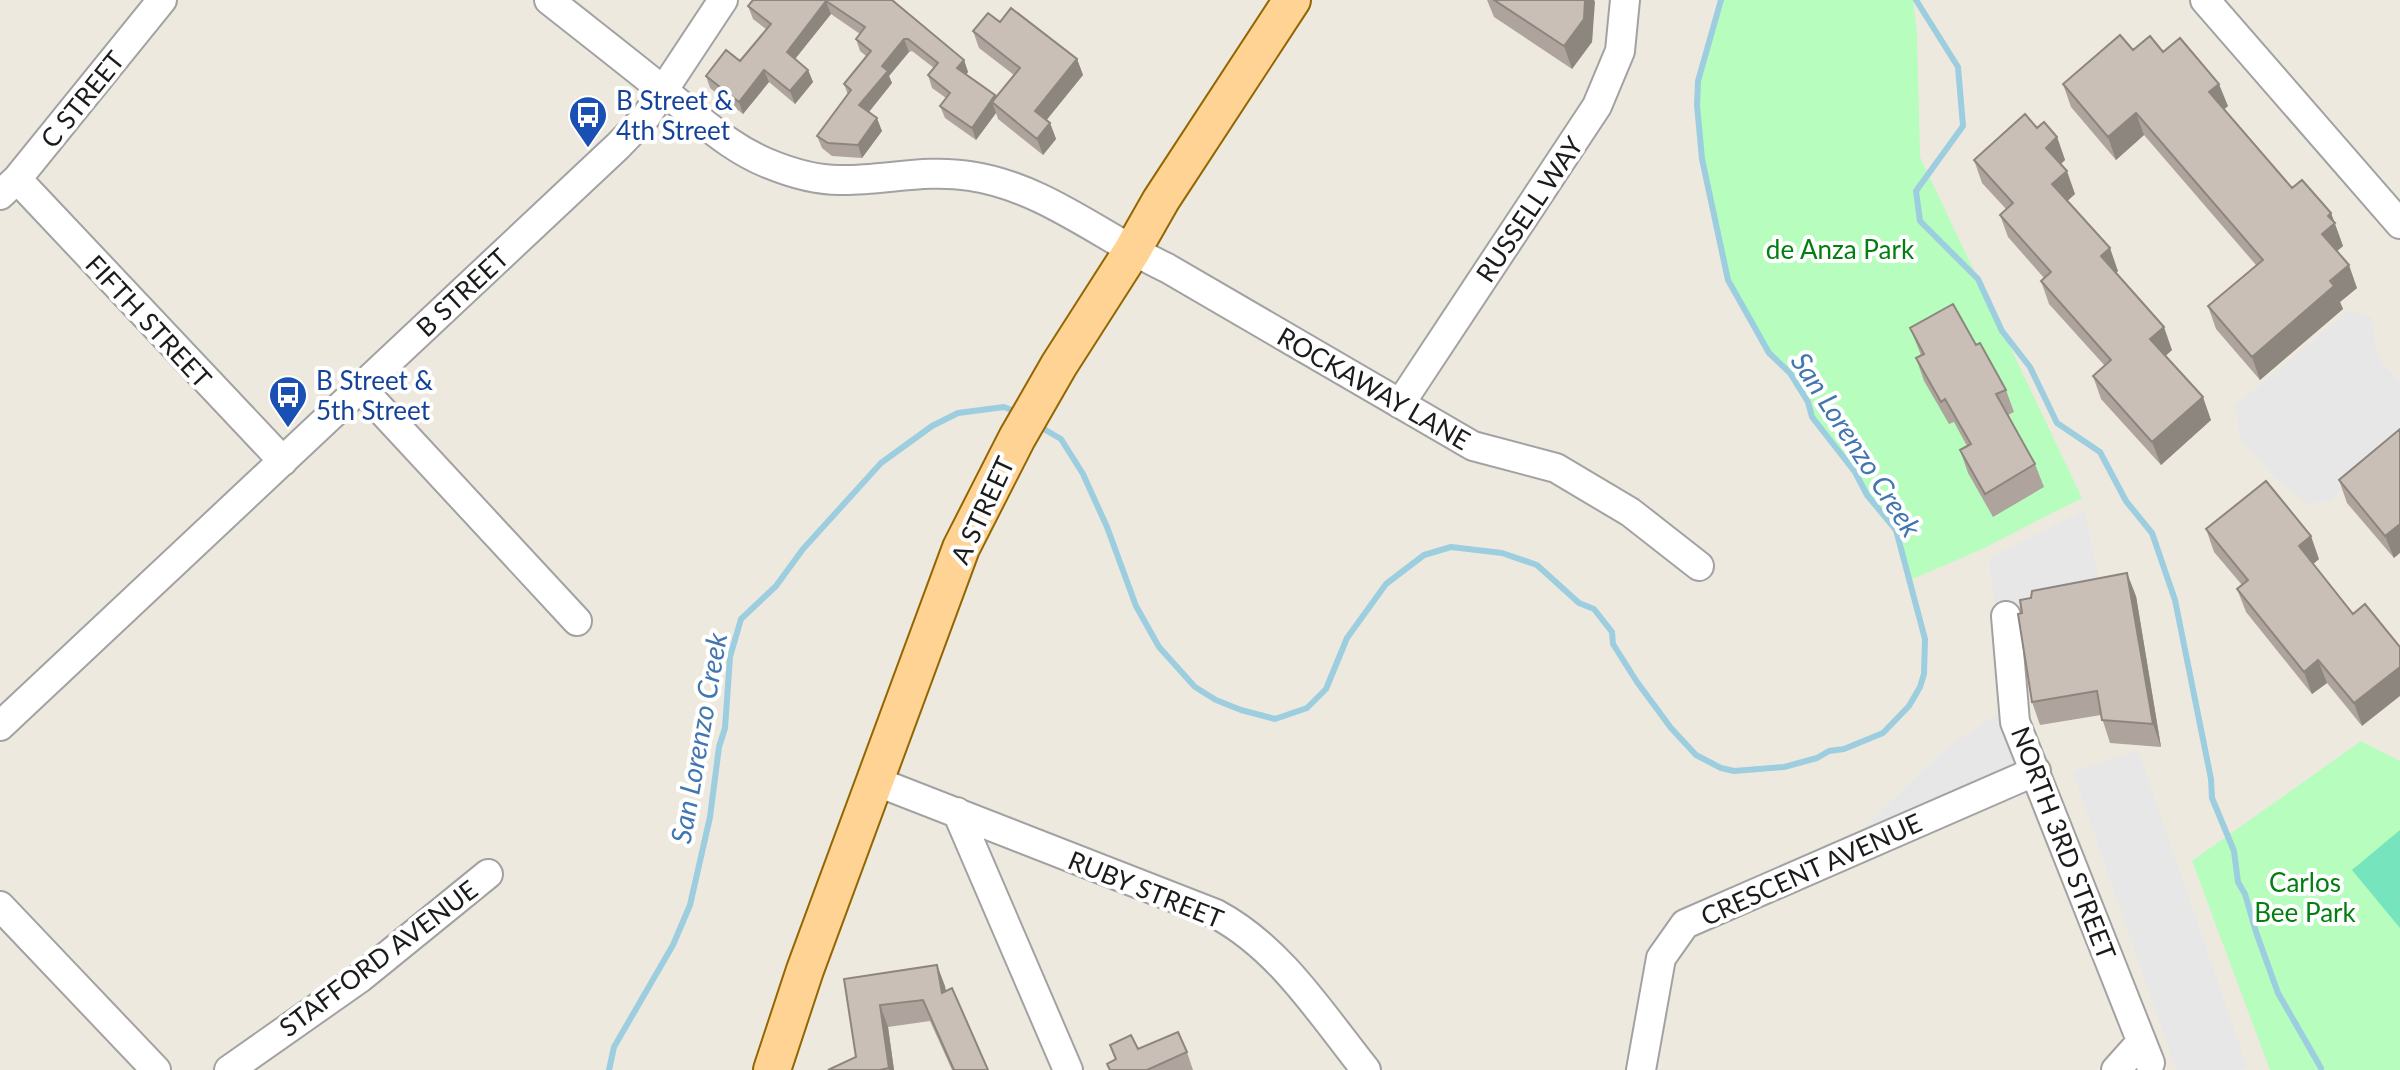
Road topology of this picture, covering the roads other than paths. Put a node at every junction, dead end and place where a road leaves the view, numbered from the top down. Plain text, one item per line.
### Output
1 (162, 0) edge
2 (549, 0) edge
3 (723, 0) edge
4 (1292, 0) edge
5 (1625, 0) edge
6 (2205, 0) edge
7 (663, 92) junction
8 (9, 187) edge
9 (2400, 224) edge
10 (1132, 251) junction
11 (361, 388) junction
12 (1400, 404) junction
13 (283, 461) junction
14 (1699, 566) dead end
15 (2006, 616) dead end
16 (577, 621) dead end
17 (0, 726) edge
18 (2036, 771) junction
19 (875, 781) junction
20 (957, 812) junction
21 (488, 874) dead end
22 (0, 906) edge
23 (156, 1070) edge
24 (229, 1070) edge
25 (772, 1070) edge
26 (1068, 1070) edge
27 (1366, 1070) edge
28 (1641, 1070) edge
29 (2116, 1070) edge

1 - 8 street, C STREET
2 - 7 street, ROCKAWAY LANE
3 - 7 street, B STREET
4 - 10 main road, A STREET
5 - 12 street, RUSSELL WAY
6 - 9 street
7 - 10 street, ROCKAWAY LANE
7 - 11 street, B STREET
8 - 13 street, FIFTH STREET
10 - 12 street, ROCKAWAY LANE
10 - 19 main road, A STREET
11 - 13 street, B STREET
11 - 16 street
12 - 14 street, ROCKAWAY LANE
13 - 17 street, B STREET
15 - 18 street, NORTH 3RD STREET
18 - 28 street, CRESCENT AVENUE
18 - 29 street, NORTH 3RD STREET
19 - 20 street, RUBY STREET
19 - 25 main road, A STREET
20 - 26 street
20 - 27 street, RUBY STREET
21 - 24 street, STAFFORD AVENUE
22 - 23 street

